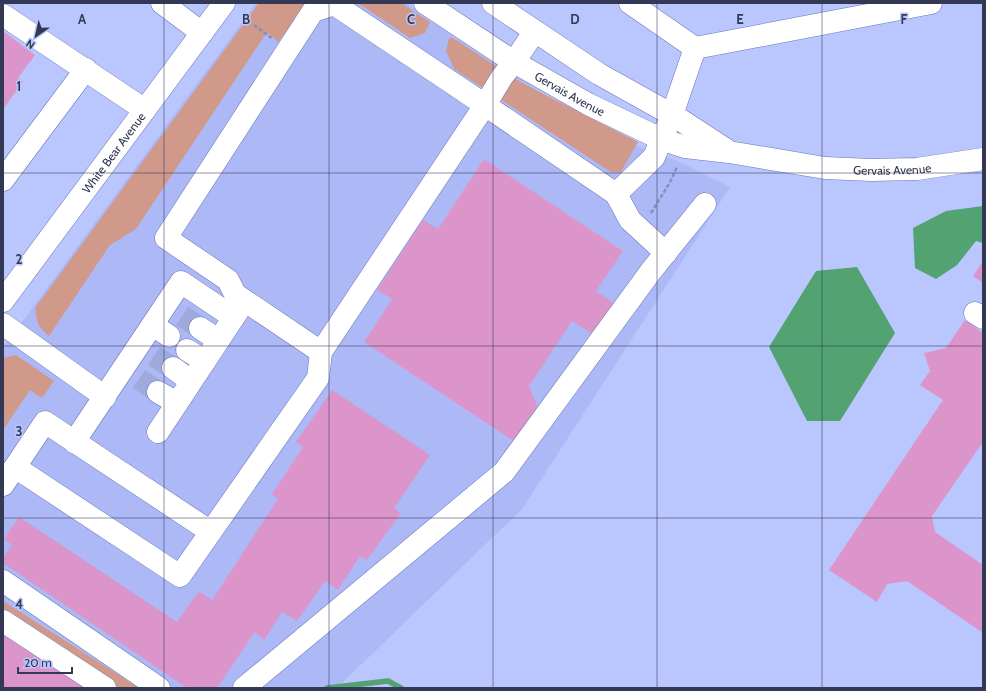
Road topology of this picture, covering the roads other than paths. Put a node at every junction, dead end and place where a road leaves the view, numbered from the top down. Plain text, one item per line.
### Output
1 (162, 3) edge
2 (224, 3) edge
3 (425, 3) edge
4 (494, 3) edge
5 (630, 3) edge
6 (930, 3) edge
7 (3, 15) edge
8 (535, 31) junction
9 (202, 33) junction
10 (695, 48) junction
11 (514, 62) junction
12 (86, 69) junction
13 (486, 105) junction
14 (145, 110) junction
15 (672, 115) junction
16 (661, 139) junction
17 (729, 152) junction
18 (983, 159) edge
19 (3, 180) edge
20 (616, 194) junction
21 (705, 204) dead end
22 (666, 253) junction
23 (3, 301) edge
24 (239, 308) junction
25 (3, 324) edge
26 (200, 328) tunnel mouth
27 (218, 340) junction
28 (322, 352) junction
29 (173, 368) tunnel mouth
30 (191, 381) junction
31 (158, 392) tunnel mouth
32 (105, 397) junction
33 (177, 403) junction
34 (158, 432) dead end
35 (74, 442) junction
36 (9, 476) edge
37 (211, 532) junction
38 (3, 580) edge
39 (3, 621) edge
40 (105, 688) edge
41 (159, 688) edge
42 (244, 688) edge

1 - 9 street
2 - 9 street, White Bear Avenue
3 - 11 street, Gervais Avenue
4 - 8 street, Gervais Avenue
5 - 10 street
6 - 10 street
7 - 12 street
8 - 11 street
8 - 15 street, Gervais Avenue
9 - 14 street, White Bear Avenue
10 - 15 street
11 - 13 street
11 - 16 street, Gervais Avenue
12 - 14 street
12 - 19 street
13 - 20 street
13 - 24 street
13 - 28 street
14 - 23 street, White Bear Avenue
15 - 16 street
15 - 17 street, Gervais Avenue
16 - 17 street, Gervais Avenue
16 - 20 street
17 - 18 street, Gervais Avenue
20 - 22 street
21 - 22 street
22 - 42 street
24 - 27 street
24 - 28 street
24 - 32 street
25 - 32 street
26 - 27 street
27 - 30 street
28 - 37 street
29 - 30 street
30 - 33 street
31 - 33 street
32 - 35 street
33 - 34 street
35 - 36 street
35 - 37 street
36 - 37 street
38 - 41 street
39 - 40 street

